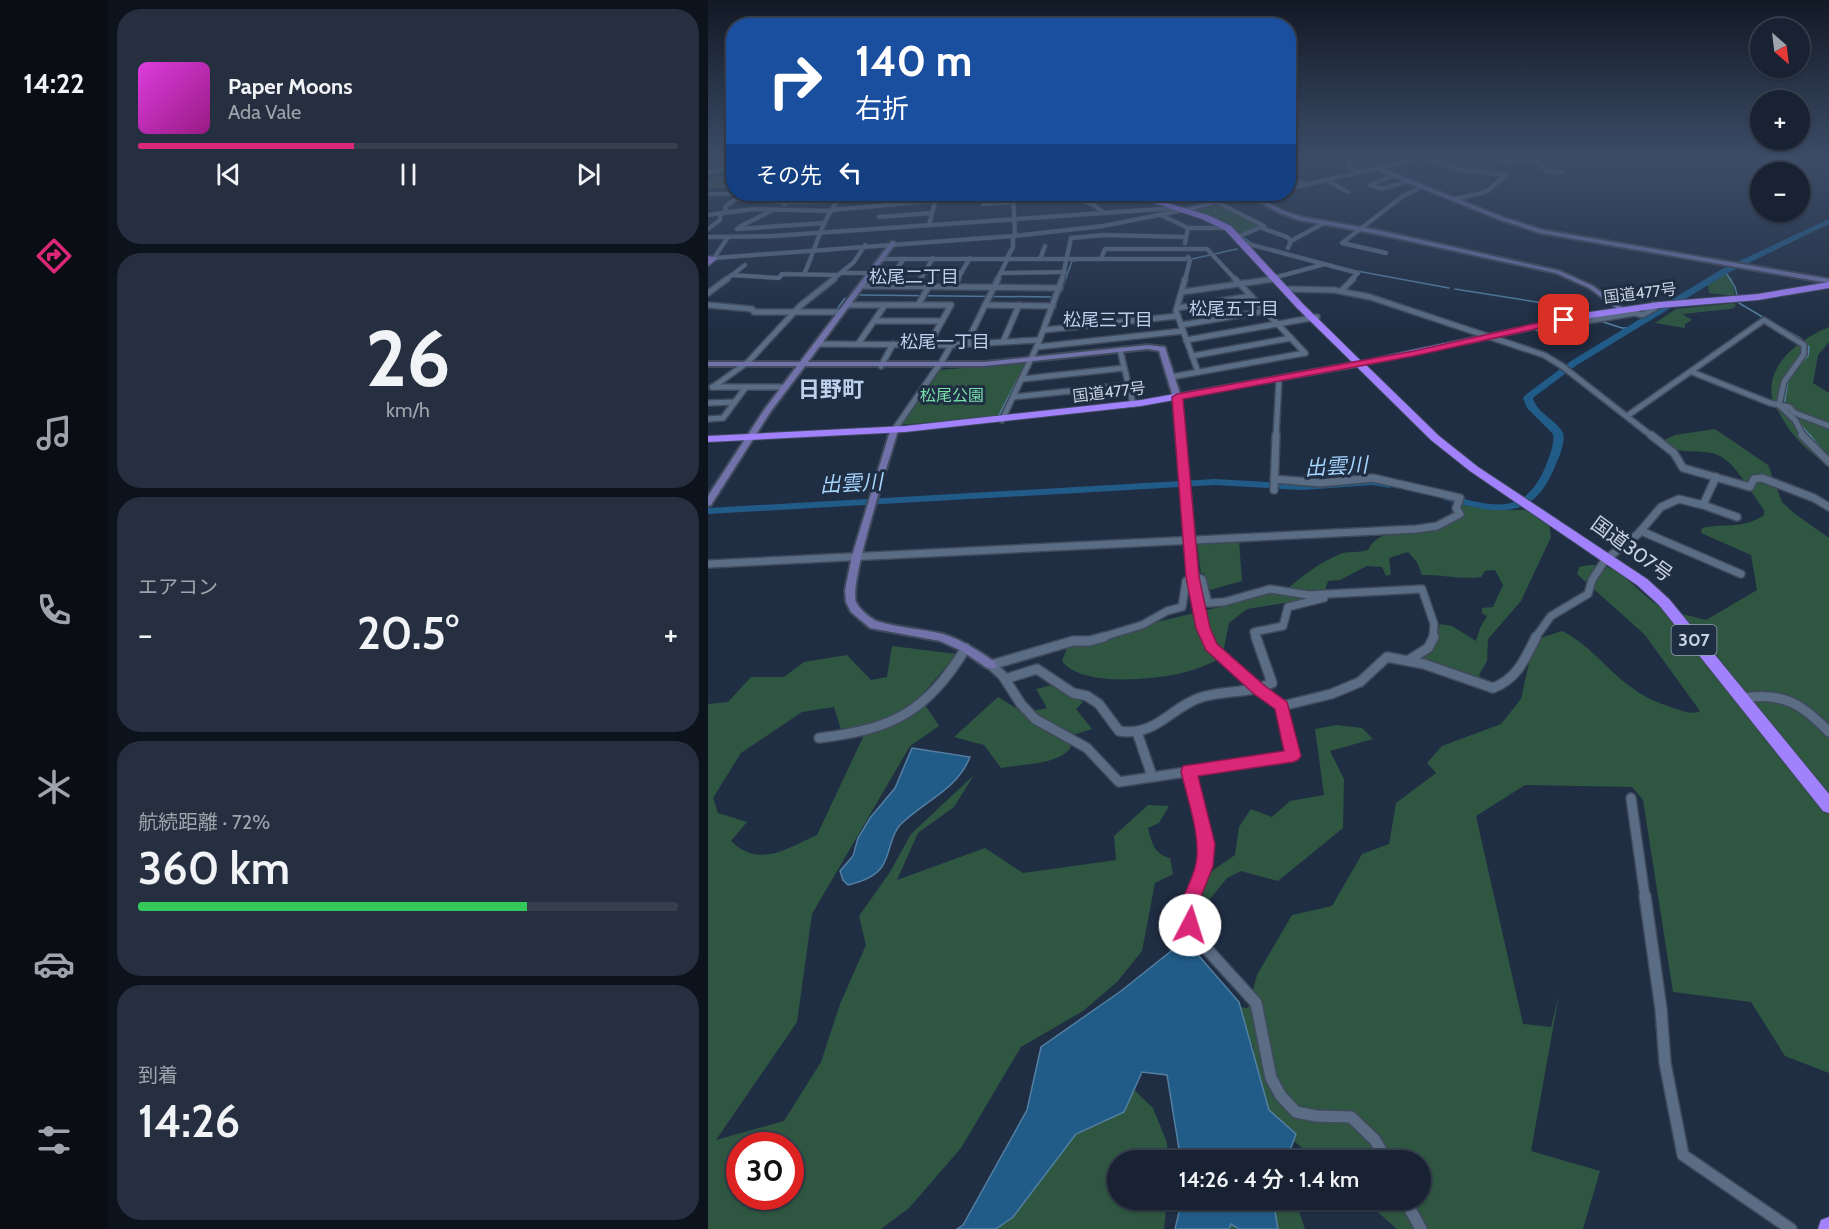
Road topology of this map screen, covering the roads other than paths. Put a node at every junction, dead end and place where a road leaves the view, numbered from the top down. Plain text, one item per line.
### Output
1 (722, 214) edge
2 (765, 214) edge
3 (829, 214) edge
4 (917, 214) edge
5 (931, 214) edge
6 (1014, 214) edge
7 (1087, 214) edge
8 (1194, 214) edge
9 (1241, 214) edge
10 (1287, 214) edge
11 (1380, 214) edge
12 (1495, 214) edge
13 (1160, 215) joint
14 (879, 218) dead end
15 (1015, 220) junction
16 (825, 223) junction
17 (1324, 223) junction
18 (929, 225) junction
19 (1188, 228) junction
20 (1228, 228) junction
21 (1262, 228) junction
22 (708, 229) edge
23 (737, 229) junction
24 (1361, 229) junction
25 (821, 232) junction
26 (1014, 236) junction
27 (708, 237) edge
28 (729, 237) junction
29 (1185, 237) junction
30 (1240, 238) junction
31 (1291, 241) junction
32 (893, 243) junction
33 (865, 245) junction
34 (1045, 246) dead end
35 (1288, 248) dead end
36 (816, 249) junction
37 (1185, 249) junction
38 (1386, 253) dead end
39 (933, 258) junction
40 (970, 258) junction
41 (1008, 258) junction
42 (881, 259) junction
43 (903, 259) junction
44 (1040, 259) junction
45 (1069, 259) junction
46 (1101, 259) junction
47 (1190, 259) junction
48 (710, 260) edge
49 (745, 264) dead end
50 (1325, 264) junction
51 (926, 272) junction
52 (962, 272) junction
53 (1065, 272) junction
54 (871, 273) junction
55 (1000, 273) junction
56 (804, 274) junction
57 (839, 274) junction
58 (732, 275) junction
59 (1274, 277) junction
60 (1829, 283) edge
61 (1240, 284) junction
62 (861, 286) junction
63 (884, 286) junction
64 (917, 286) junction
65 (929, 286) junction
66 (954, 286) junction
67 (995, 287) junction
68 (1060, 288) junction
69 (1288, 291) junction
70 (1341, 291) junction
71 (1182, 292) junction
72 (708, 293) edge
73 (1251, 296) junction
74 (847, 304) junction
75 (885, 305) junction
76 (918, 305) junction
77 (986, 305) junction
78 (1019, 305) junction
79 (1656, 305) junction
80 (708, 306) edge
81 (1053, 306) junction
82 (1177, 308) junction
83 (1621, 309) junction
84 (796, 311) junction
85 (1265, 311) junction
86 (842, 312) junction
87 (1178, 316) junction
88 (1315, 317) junction
89 (874, 321) junction
90 (942, 321) junction
91 (1278, 324) junction
92 (1181, 325) junction
93 (1536, 327) junction
94 (1044, 330) junction
95 (1183, 331) junction
96 (1291, 338) junction
97 (1489, 338) junction
98 (1186, 340) junction
99 (1003, 342) junction
100 (1038, 343) junction
101 (818, 344) junction
102 (858, 344) junction
103 (893, 344) junction
104 (929, 344) junction
105 (966, 344) junction
106 (951, 345) junction
107 (1120, 350) junction
108 (1192, 356) junction
109 (1032, 359) junction
110 (708, 364) edge
111 (1362, 364) junction
112 (742, 365) junction
113 (940, 365) junction
114 (802, 366) junction
115 (880, 366) junction
116 (1124, 368) junction
117 (1198, 372) junction
118 (1692, 372) junction
119 (1171, 377) junction
120 (1022, 379) junction
121 (1280, 379) junction
122 (1128, 385) junction
123 (711, 387) edge
124 (746, 387) junction
125 (786, 387) junction
126 (1014, 397) junction
127 (1177, 397) junction
128 (735, 402) junction
129 (708, 403) edge
130 (1134, 404) junction
131 (1782, 406) junction
132 (1627, 416) junction
133 (708, 419) edge
134 (1002, 420) junction
135 (1829, 426) edge
136 (894, 430) junction
137 (749, 438) junction
138 (708, 439) edge
139 (1829, 462) edge
140 (1716, 477) junction
141 (708, 503) edge
142 (1703, 505) junction
143 (1829, 507) edge
144 (1737, 517) dead end
145 (1641, 531) junction
146 (1190, 539) junction
147 (857, 556) junction
148 (1607, 558) junction
149 (708, 564) edge
150 (1741, 574) dead end
151 (1193, 577) junction
152 (1337, 594) junction
153 (966, 648) junction
154 (1409, 660) junction
155 (991, 665) junction
156 (1005, 679) junction
157 (1259, 690) junction
158 (1742, 698) junction
159 (1282, 706) junction
160 (1137, 732) junction
161 (1829, 732) edge
162 (819, 738) dead end
163 (1189, 771) junction
164 (1152, 776) junction
165 (1631, 798) dead end
166 (1829, 806) edge
167 (1381, 1150) edge
168 (1411, 1210) edge
169 (1421, 1229) edge
170 (1791, 1229) edge

1 - 22 street
2 - 23 street
3 - 16 street
4 - 14 street
5 - 18 street
6 - 15 street
7 - 15 street
8 - 20 highway, 国道307号 / 307
9 - 21 street
10 - 17 street
11 - 24 street
12 - 60 street
13 - 19 street
13 - 26 street
15 - 18 street
15 - 26 street
16 - 23 street
16 - 25 street
17 - 24 street
17 - 31 street
18 - 25 street
19 - 20 street
19 - 29 street
20 - 30 highway, 国道307号 / 307
21 - 30 street
21 - 31 street
23 - 28 street
24 - 38 street
24 - 83 street
25 - 28 street
25 - 36 street
26 - 32 street
26 - 41 street
27 - 28 street
28 - 48 street
29 - 37 street
29 - 45 street
30 - 50 street
30 - 59 highway, 国道307号 / 307
31 - 35 street
32 - 33 street
32 - 42 street
33 - 36 street
33 - 57 street
34 - 44 street
36 - 48 street
36 - 56 street
37 - 46 street
37 - 47 street
37 - 61 street
39 - 40 street
39 - 43 street
39 - 51 street
40 - 41 street
40 - 52 street
41 - 44 street
41 - 55 street
42 - 43 street
42 - 54 street
43 - 63 street
44 - 45 street
45 - 46 street
45 - 53 street
46 - 47 street
47 - 71 street
49 - 58 street
50 - 59 street
50 - 70 street
51 - 52 street
51 - 64 street
52 - 66 street
53 - 55 street
53 - 68 street
54 - 57 street
54 - 62 street
55 - 67 street
56 - 57 street
56 - 58 street
57 - 84 street
58 - 72 street
59 - 61 street
59 - 69 highway, 国道307号 / 307
60 - 79 highway, 国道477号
61 - 71 street
61 - 73 street
62 - 63 street
62 - 74 street
63 - 64 street
64 - 65 street
65 - 66 street
65 - 76 street
66 - 67 street
67 - 68 street
67 - 77 street
68 - 81 street
69 - 70 street
69 - 88 highway, 国道307号 / 307
70 - 97 street
71 - 82 street
73 - 82 street
73 - 85 street
74 - 75 street
74 - 86 street
75 - 76 street
75 - 89 street
76 - 90 street
77 - 78 street
77 - 105 street
78 - 81 street
78 - 99 street
79 - 83 highway, 国道477号
79 - 93 street
80 - 84 street
81 - 94 street
82 - 87 street
83 - 93 highway, 国道477号
84 - 86 street
84 - 112 street
85 - 91 street
85 - 92 street
86 - 101 street
87 - 92 street
87 - 94 street
88 - 91 street
88 - 111 highway, 国道307号 / 307
89 - 90 street
89 - 102 street
90 - 104 street
91 - 96 street
91 - 98 street
92 - 95 street
93 - 97 highway, 国道477号
94 - 100 street
95 - 98 street
95 - 100 street
96 - 108 street
96 - 117 street
97 - 111 highway, 国道477号
97 - 132 street
98 - 108 street
99 - 100 street
99 - 105 street
100 - 109 street
101 - 102 street
101 - 114 street
102 - 103 street
103 - 104 street
103 - 115 street
104 - 106 street
105 - 106 street
106 - 113 street
107 - 109 street
107 - 116 street
107 - 119 street
108 - 117 street
109 - 113 street
109 - 120 street
110 - 112 street
111 - 121 highway, 国道477号
111 - 148 highway, 国道307号 / 307
112 - 114 street
112 - 123 street
113 - 115 street
113 - 136 street
114 - 115 street
114 - 125 street
116 - 120 street
116 - 122 street
117 - 119 street
118 - 131 street
118 - 131 street
118 - 132 street
119 - 127 street
120 - 126 street
121 - 127 highway, 国道477号
121 - 146 street
122 - 126 street
122 - 130 street
123 - 124 street
124 - 125 street
124 - 128 street
125 - 137 street
126 - 134 street
127 - 130 highway, 国道477号
127 - 146 street
128 - 129 street
128 - 133 street
130 - 134 highway, 国道477号
131 - 135 street
131 - 139 street
132 - 140 street
134 - 136 highway, 国道477号
136 - 137 highway, 国道477号
136 - 147 street
137 - 138 highway, 国道477号
137 - 141 street
140 - 142 street
140 - 143 street
142 - 144 street
142 - 145 street
145 - 148 street
145 - 150 street
146 - 147 street
146 - 151 street
147 - 149 street
147 - 153 street
148 - 154 street
148 - 158 highway, 国道307号 / 307
151 - 152 street
151 - 155 street
151 - 157 street
152 - 154 street
152 - 157 street
153 - 155 street
153 - 162 street
154 - 159 street
155 - 156 street
156 - 160 street
156 - 164 street
157 - 159 street
157 - 160 street
158 - 161 street
158 - 166 highway, 国道307号 / 307
159 - 163 street
160 - 164 street
163 - 164 street
163 - 167 street
165 - 170 street
168 - 169 street

